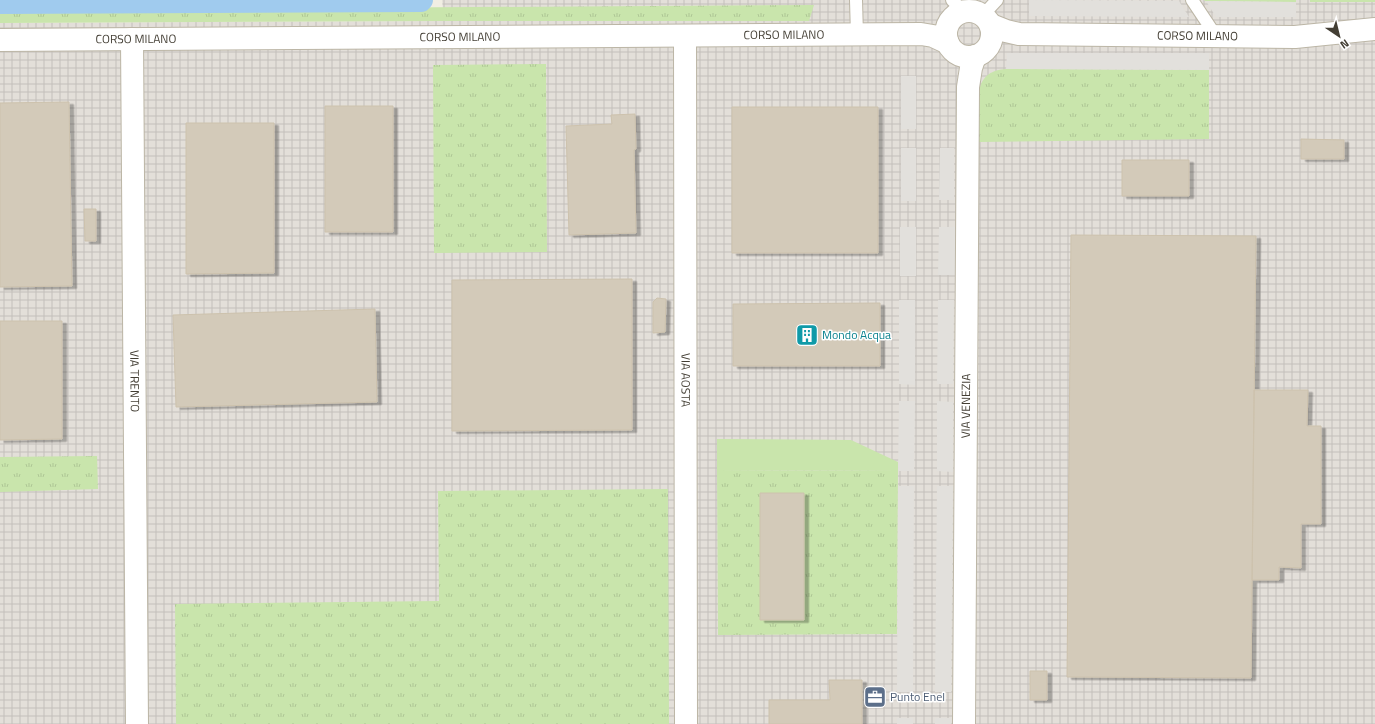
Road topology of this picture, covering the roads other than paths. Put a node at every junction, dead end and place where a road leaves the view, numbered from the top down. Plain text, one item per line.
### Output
1 (856, 0) edge
2 (1192, 0) edge
3 (971, 27) edge
4 (1375, 29) edge
5 (857, 35) junction
6 (685, 36) junction
7 (1216, 36) junction
8 (132, 39) junction
9 (0, 40) edge
10 (136, 724) edge
11 (686, 724) edge
12 (964, 724) edge

1 - 5 lane
2 - 7 lane
3 - 5 street, CORSO MILANO
3 - 7 street, CORSO MILANO
3 - 12 street, VIA VENEZIA
4 - 7 street, CORSO MILANO
5 - 6 street, CORSO MILANO
6 - 8 street, CORSO MILANO
6 - 11 street, VIA AOSTA
8 - 9 street, CORSO MILANO
8 - 10 street, VIA TRENTO

